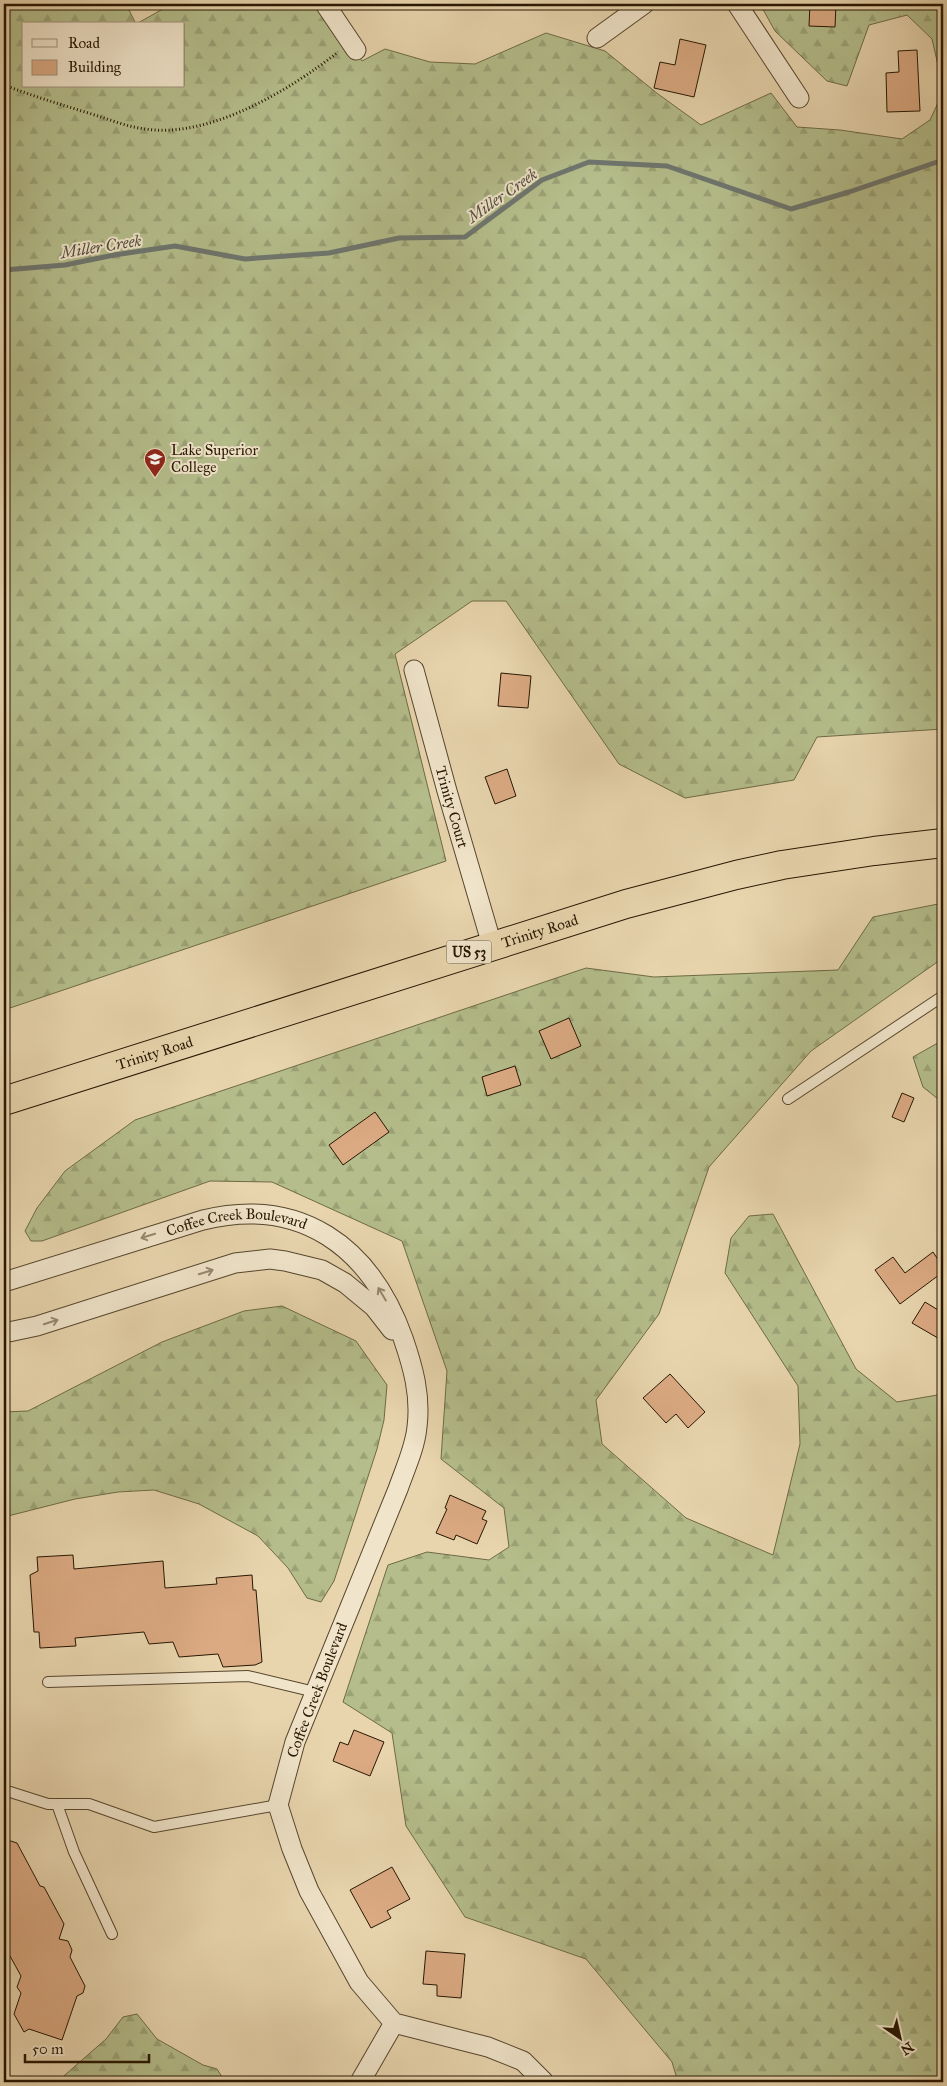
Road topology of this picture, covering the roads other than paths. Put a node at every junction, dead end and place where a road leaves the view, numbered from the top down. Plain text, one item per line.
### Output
1 (325, 4) edge
2 (644, 4) edge
3 (737, 4) edge
4 (597, 38) dead end
5 (353, 46) road end
6 (799, 98) dead end
7 (414, 670) dead end
8 (943, 843) edge
9 (492, 945) junction
10 (943, 996) edge
11 (788, 1099) dead end
12 (4, 1101) edge
13 (4, 1282) edge
14 (4, 1333) edge
15 (408, 1354) junction
16 (48, 1682) dead end
17 (315, 1692) junction
18 (4, 1790) edge
19 (57, 1804) junction
20 (278, 1805) junction
21 (112, 1934) dead end
22 (394, 2023) junction
23 (360, 2082) edge
24 (544, 2082) edge

1 - 5 street
2 - 4 street
3 - 6 street
7 - 9 street, Trinity Court
8 - 9 highway, Trinity Road / US 53
9 - 12 highway, Trinity Road / US 53
10 - 11 lane
15 -> 13 street, Coffee Creek Boulevard
14 -> 15 street, Coffee Creek Boulevard
15 - 17 street, Coffee Creek Boulevard
16 - 17 lane
17 - 20 street, Coffee Creek Boulevard
18 - 19 lane
19 - 20 lane
19 - 21 lane
20 - 22 street
22 - 23 street
22 - 24 street

